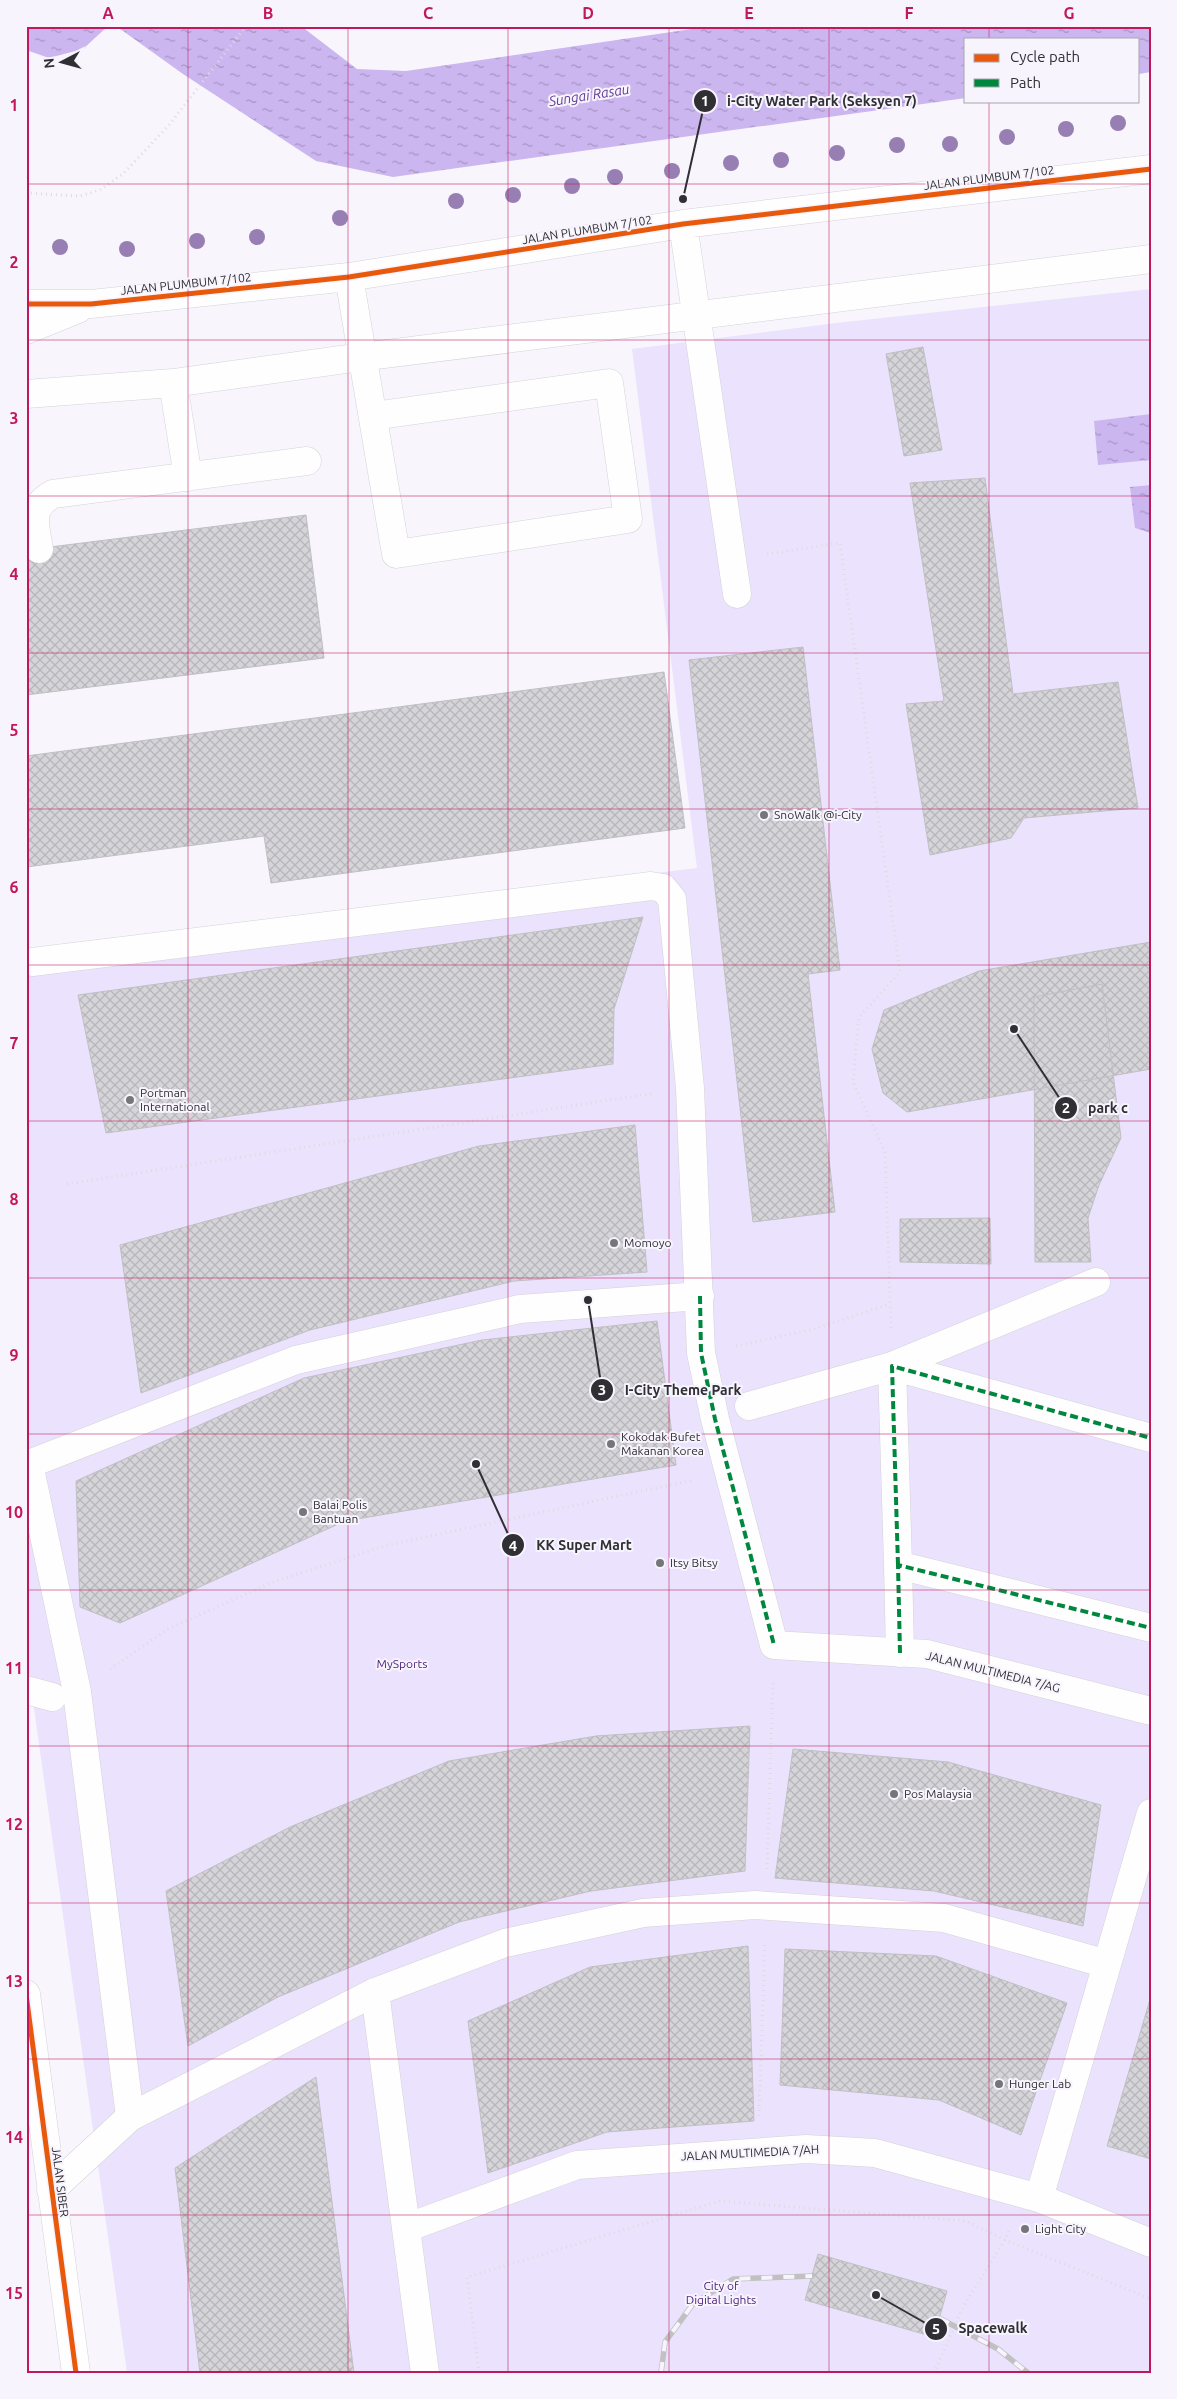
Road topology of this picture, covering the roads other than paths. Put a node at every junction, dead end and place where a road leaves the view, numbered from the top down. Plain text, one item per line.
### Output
1 (1151, 169) edge
2 (683, 224) junction
3 (1151, 259) edge
4 (349, 278) junction
5 (26, 304) edge
6 (91, 304) junction
7 (696, 316) junction
8 (26, 330) edge
9 (361, 357) junction
10 (173, 383) junction
11 (26, 394) edge
12 (372, 416) junction
13 (307, 461) dead end
14 (188, 477) junction
15 (38, 549) dead end
16 (737, 594) dead end
17 (32, 962) dead end
18 (1096, 1282) dead end
19 (700, 1296) junction
20 (892, 1366) junction
21 (749, 1406) dead end
22 (1151, 1438) edge
23 (898, 1565) junction
24 (1151, 1628) edge
25 (900, 1653) junction
26 (52, 1693) edge
27 (1151, 1711) edge
28 (1151, 1813) edge
29 (1107, 1964) junction
30 (375, 1992) junction
31 (26, 1994) edge
32 (130, 2117) junction
33 (51, 2190) junction
34 (1039, 2198) junction
35 (406, 2228) junction
36 (1151, 2243) edge
37 (76, 2373) edge
38 (425, 2373) edge

1 - 2 street, JALAN PLUMBUM 7/102
2 - 4 street, JALAN PLUMBUM 7/102
2 - 7 street
3 - 7 street
4 - 6 street, JALAN PLUMBUM 7/102
4 - 9 street
5 - 6 street, JALAN PLUMBUM 7/102
6 - 8 street
7 - 9 street
7 - 16 street
9 - 10 street
9 - 12 street
10 - 11 street
10 - 14 street
12 - 12 street
13 - 14 street
14 - 15 street
17 - 19 street
18 - 20 street
19 - 25 street, JALAN MULTIMEDIA 7/AG
19 - 26 street
20 - 21 street
20 - 22 street
20 - 23 street
23 - 24 street
23 - 25 street
25 - 27 street, JALAN MULTIMEDIA 7/AG
26 - 32 street
28 - 29 street
29 - 30 street
29 - 34 street
30 - 32 street
30 - 35 street
31 - 33 street, JALAN SIBER
32 - 33 street
33 - 37 street, JALAN SIBER
34 - 35 street, JALAN MULTIMEDIA 7/AH
34 - 36 street, JALAN MULTIMEDIA 7/AH
35 - 38 street

